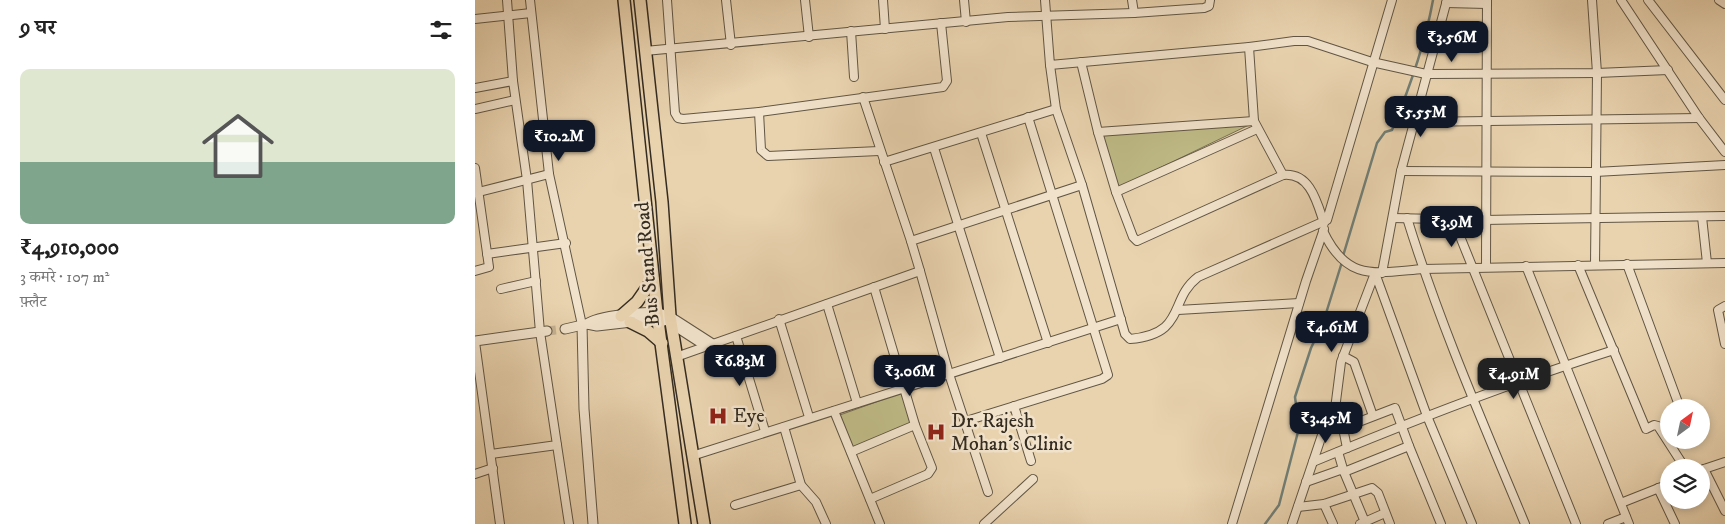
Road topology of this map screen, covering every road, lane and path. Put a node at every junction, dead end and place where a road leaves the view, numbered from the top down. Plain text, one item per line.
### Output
1 (507, 0) edge
2 (529, 0) edge
3 (624, 0) edge
4 (640, 0) edge
5 (667, 0) edge
6 (726, 0) edge
7 (805, 0) edge
8 (883, 0) edge
9 (964, 0) edge
10 (1045, 0) edge
11 (1132, 0) edge
12 (1210, 0) edge
13 (1392, 0) edge
14 (1592, 0) edge
15 (1621, 0) edge
16 (1648, 0) edge
17 (1719, 0) edge
18 (1447, 1) edge
19 (1487, 2) edge
20 (1725, 4) edge
21 (531, 12) junction
22 (1133, 13) junction
23 (508, 16) junction
24 (1047, 16) junction
25 (475, 20) edge
26 (966, 22) junction
27 (941, 23) junction
28 (885, 29) junction
29 (851, 31) junction
30 (809, 37) junction
31 (731, 45) junction
32 (1249, 47) junction
33 (672, 50) junction
34 (645, 51) junction
35 (1081, 62) junction
36 (1372, 62) junction
37 (1050, 65) junction
38 (1668, 70) junction
39 (1422, 73) junction
40 (1597, 73) junction
41 (1485, 74) junction
42 (854, 77) dead end
43 (513, 81) junction
44 (475, 88) edge
45 (863, 97) junction
46 (515, 100) junction
47 (1725, 100) edge
48 (475, 108) edge
49 (1057, 109) junction
50 (759, 112) junction
51 (1028, 117) junction
52 (1699, 118) junction
53 (1596, 120) junction
54 (1255, 121) junction
55 (1414, 122) junction
56 (1486, 123) junction
57 (1257, 129) junction
58 (1098, 132) junction
59 (981, 133) junction
60 (934, 148) junction
61 (879, 151) junction
62 (1725, 152) edge
63 (884, 162) junction
64 (1725, 165) edge
65 (475, 169) edge
66 (1401, 171) junction
67 (1485, 171) junction
68 (1595, 172) junction
69 (549, 174) junction
70 (1283, 174) junction
71 (527, 180) junction
72 (1081, 185) junction
73 (1116, 192) junction
74 (476, 193) edge
75 (1052, 197) junction
76 (1006, 211) junction
77 (1725, 216) edge
78 (1702, 217) junction
79 (1393, 218) junction
80 (1407, 218) junction
81 (1453, 219) junction
82 (1595, 219) junction
83 (1484, 220) junction
84 (1325, 225) junction
85 (958, 226) junction
86 (484, 234) junction
87 (475, 236) edge
88 (911, 241) junction
89 (566, 243) junction
90 (533, 248) junction
91 (487, 254) junction
92 (1707, 263) junction
93 (1725, 263) edge
94 (1595, 264) junction
95 (1627, 264) junction
96 (1579, 265) junction
97 (1526, 266) junction
98 (1472, 268) junction
99 (1486, 268) junction
100 (1423, 269) junction
101 (475, 271) edge
102 (920, 271) junction
103 (1379, 273) junction
104 (653, 279) junction
105 (536, 282) junction
106 (874, 287) junction
107 (501, 289) dead end
108 (1299, 303) junction
109 (827, 304) junction
110 (1725, 306) edge
111 (1178, 310) junction
112 (664, 318) junction
113 (626, 319) junction
114 (1121, 319) junction
115 (779, 320) junction
116 (585, 324) junction
117 (1095, 327) junction
118 (565, 329) tunnel mouth
119 (544, 332) junction
120 (737, 336) junction
121 (475, 342) edge
122 (661, 343) junction
123 (1048, 343) junction
124 (1725, 344) edge
125 (709, 345) junction
126 (1614, 350) junction
127 (1343, 356) junction
128 (676, 357) junction
129 (1000, 358) junction
130 (1564, 366) junction
131 (949, 374) junction
132 (1519, 382) junction
133 (904, 387) junction
134 (1677, 399) edge
135 (1473, 400) junction
136 (857, 403) junction
137 (1014, 406) junction
138 (1335, 409) junction
139 (834, 411) junction
140 (1373, 416) junction
141 (1427, 416) junction
142 (809, 417) junction
143 (966, 421) junction
144 (915, 425) junction
145 (1402, 425) junction
146 (784, 427) junction
147 (1343, 428) junction
148 (765, 431) junction
149 (557, 445) junction
150 (1409, 446) junction
151 (1347, 448) junction
152 (851, 452) junction
153 (1337, 452) junction
154 (491, 454) junction
155 (692, 456) junction
156 (1679, 459) edge
157 (1031, 461) dead end
158 (1313, 462) junction
159 (1725, 462) edge
160 (1710, 467) edge
161 (493, 468) junction
162 (1343, 471) junction
163 (475, 474) edge
164 (1033, 480) dead end
165 (1306, 482) junction
166 (1710, 483) edge
167 (801, 485) junction
168 (1658, 488) joint
169 (987, 492) dead end
170 (1354, 494) junction
171 (870, 499) junction
172 (1621, 503) junction
173 (1324, 504) junction
174 (735, 505) dead end
175 (1299, 507) junction
176 (1725, 510) edge
177 (1385, 513) junction
178 (1627, 520) edge
179 (1362, 523) edge
180 (500, 524) edge
181 (569, 524) edge
182 (593, 524) edge
183 (685, 524) edge
184 (704, 524) edge
185 (826, 524) edge
186 (880, 524) edge
187 (985, 524) edge
188 (1232, 524) edge
189 (1292, 524) edge
190 (1332, 524) edge
191 (1390, 524) edge
192 (1441, 524) edge
193 (1472, 524) edge
194 (1525, 524) edge
195 (1576, 524) edge
196 (1608, 524) edge
197 (1675, 524) edge

1 - 23 street
2 - 21 street
3 - 104 main road, Bus Stand Road
4 - 34 main road, Bus Stand Road
5 - 33 street
6 - 31 street
7 - 30 street
8 - 28 street
9 - 26 street
10 - 24 street
11 - 22 street
12 - 22 street
13 - 36 street
14 - 40 street
15 - 38 street
16 - 47 street
17 - 20 street
18 - 19 street
18 - 39 street
19 - 41 street
21 - 23 street
21 - 69 street
22 - 24 street
23 - 25 street
23 - 43 street
24 - 26 street
24 - 37 street
26 - 27 street
27 - 28 street
27 - 45 street
28 - 29 street
29 - 30 street
29 - 42 street
30 - 31 street
31 - 33 street
32 - 35 street
32 - 36 street
32 - 54 street
33 - 34 street
33 - 50 street
34 - 112 main road, Bus Stand Road
35 - 37 street
35 - 58 street
36 - 39 street
36 - 84 street
37 - 49 street
38 - 40 street
38 - 52 street
39 - 41 street
39 - 55 street
40 - 41 street
40 - 53 street
41 - 56 street
43 - 44 street
43 - 46 street
45 - 50 street
45 - 61 street
46 - 48 street
46 - 71 street
49 - 51 street
49 - 72 street
50 - 61 street
51 - 59 street
51 - 75 street
52 - 53 street
52 - 62 street
53 - 56 street
53 - 68 street
54 - 57 street
54 - 58 street
55 - 56 street
55 - 66 street
56 - 67 street
57 - 70 street
57 - 73 street
58 - 73 street
59 - 60 street
59 - 76 street
60 - 63 street
60 - 85 street
61 - 63 street
63 - 88 street
64 - 68 street
65 - 74 street
66 - 67 street
66 - 79 street
67 - 68 street
67 - 83 street
68 - 82 street
69 - 71 street
69 - 89 street
70 - 73 street
70 - 84 street
71 - 74 street
71 - 90 street
72 - 75 street
72 - 114 street
74 - 86 street
75 - 76 street
75 - 117 street
76 - 85 street
76 - 123 street
77 - 78 street
78 - 82 street
78 - 92 street
79 - 80 street
79 - 103 street
80 - 81 street
80 - 100 street
81 - 83 street
81 - 98 street
82 - 83 street
82 - 94 street
83 - 99 street
84 - 103 street
84 - 108 street
84 - 111 street
85 - 88 street
85 - 129 street
86 - 87 street
86 - 91 street
88 - 102 street
89 - 90 street
89 - 116 street
90 - 91 street
90 - 105 street
91 - 101 street
92 - 93 street
92 - 95 street
94 - 95 street
94 - 96 street
95 - 134 street
96 - 97 street
96 - 126 street
97 - 99 street
97 - 130 street
98 - 99 street
98 - 100 street
98 - 132 street
100 - 103 street
100 - 135 street
102 - 106 street
102 - 131 street
103 - 127 street
103 - 141 street
104 - 112 main road, Bus Stand Road
104 - 113 main road
105 - 107 street
105 - 119 street
106 - 109 street
106 - 133 street
108 - 111 street
108 - 188 street
109 - 115 street
109 - 136 street
110 - 124 street
111 - 114 street
112 - 113 street
112 - 122 main road, Bus Stand Road
112 - 125 street
112 - 128 main road, Bus Stand Road
113 - 116 street
113 - 122 main road
114 - 117 street
115 - 120 street
115 - 142 street
116 - 118 street
116 - 182 street
117 - 123 street
117 - 137 street
119 - 121 street
119 - 149 street
120 - 125 street
120 - 148 street
121 - 154 street
122 - 183 main road, Bus Stand Road
123 - 129 street
125 - 128 street
126 - 130 street
126 - 156 street
127 - 138 street
127 - 140 street
128 - 155 main road, Bus Stand Road
129 - 131 street
130 - 132 street
130 - 172 street
131 - 133 street
131 - 143 street
132 - 135 street
132 - 195 street
133 - 136 street
133 - 144 street
135 - 141 street
135 - 194 street
136 - 139 street
137 - 143 street
137 - 157 street
138 - 147 street
138 - 158 street
139 - 142 street
139 - 152 street
140 - 145 street
140 - 147 street
141 - 145 street
141 - 193 street
142 - 146 street
143 - 169 street
144 - 152 street
144 - 171 street
145 - 150 street
145 - 151 street
146 - 148 street
146 - 167 street
147 - 151 street
148 - 155 street
149 - 154 street
149 - 181 street
150 - 162 street
150 - 192 street
151 - 153 street
152 - 171 street
153 - 158 street
153 - 162 street
154 - 161 street
155 - 184 main road, Bus Stand Road
158 - 165 street
159 - 160 street
161 - 163 street
161 - 180 street
162 - 165 street
162 - 170 street
164 - 187 street
165 - 175 street
166 - 176 street
167 - 174 street
167 - 185 street
168 - 172 street
168 - 197 street
170 - 173 street
170 - 177 street
170 - 179 street
171 - 186 street
172 - 178 street
173 - 175 street
173 - 190 street
175 - 189 street
177 - 179 street
177 - 191 street
178 - 196 street

